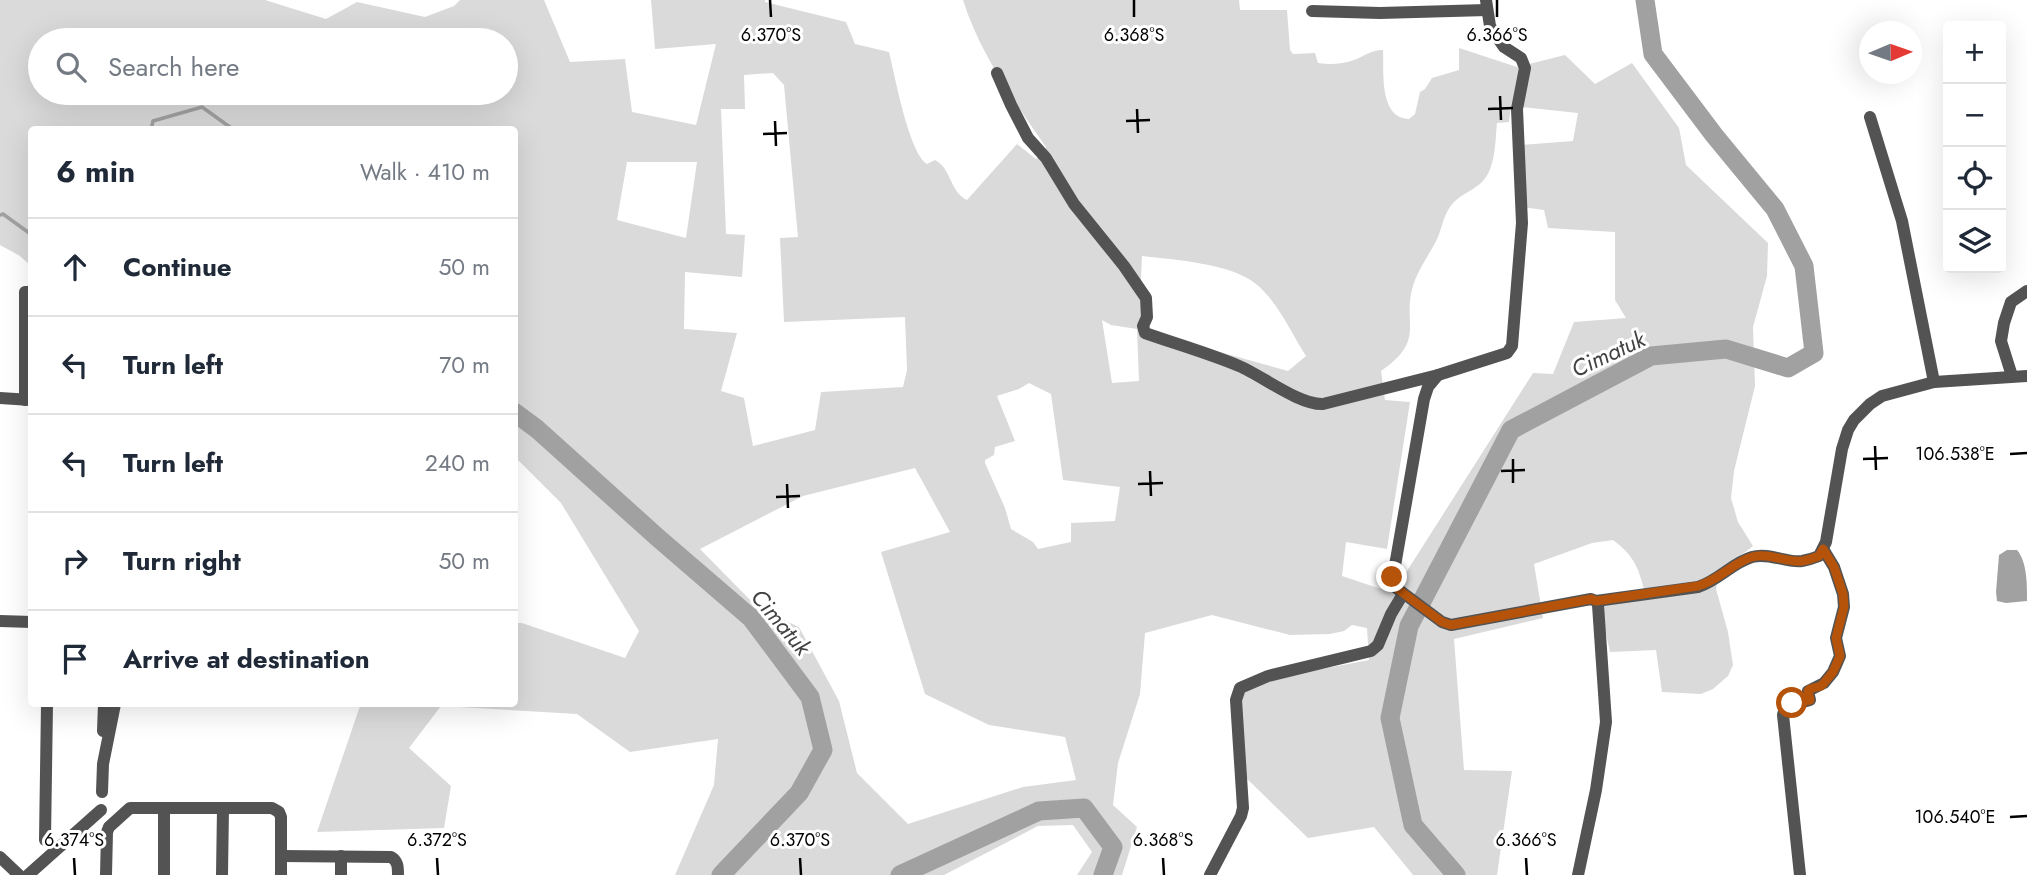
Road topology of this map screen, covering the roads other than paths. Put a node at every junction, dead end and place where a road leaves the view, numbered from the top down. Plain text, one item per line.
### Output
1 (1486, 5) edge
2 (1312, 11) dead end
3 (997, 73) dead end
4 (1870, 117) dead end
5 (2027, 291) edge
6 (28, 292) edge
7 (1438, 375) junction
8 (2012, 376) junction
9 (2027, 376) edge
10 (1934, 382) junction
11 (0, 398) edge
12 (28, 400) edge
13 (1823, 549) junction
14 (1406, 596) junction
15 (1596, 601) junction
16 (0, 621) edge
17 (28, 622) edge
18 (47, 707) edge
19 (104, 707) edge
20 (114, 707) edge
21 (103, 764) junction
22 (102, 792) dead end
23 (164, 808) junction
24 (223, 808) junction
25 (101, 810) dead end
26 (45, 840) dead end
27 (281, 856) junction
28 (341, 856) junction
29 (0, 857) edge
30 (19, 875) edge
31 (28, 875) edge
32 (106, 875) edge
33 (164, 875) edge
34 (222, 875) edge
35 (281, 875) edge
36 (341, 875) edge
37 (398, 875) edge
38 (1210, 875) edge
39 (1578, 875) edge
40 (1800, 875) edge

1 - 2 street
1 - 7 street
3 - 7 street
4 - 10 street
5 - 8 street
6 - 12 street
7 - 14 street
8 - 9 street
8 - 10 street
10 - 13 street
11 - 12 street
13 - 15 street
13 - 40 street
14 - 15 street
14 - 38 street
15 - 39 street
16 - 17 street
18 - 26 street
19 - 21 street
20 - 21 street
21 - 22 street
23 - 24 street
23 - 32 street
23 - 33 street
24 - 27 street
24 - 34 street
25 - 31 street
27 - 28 street
27 - 35 street
28 - 36 street
28 - 37 street
29 - 30 street

